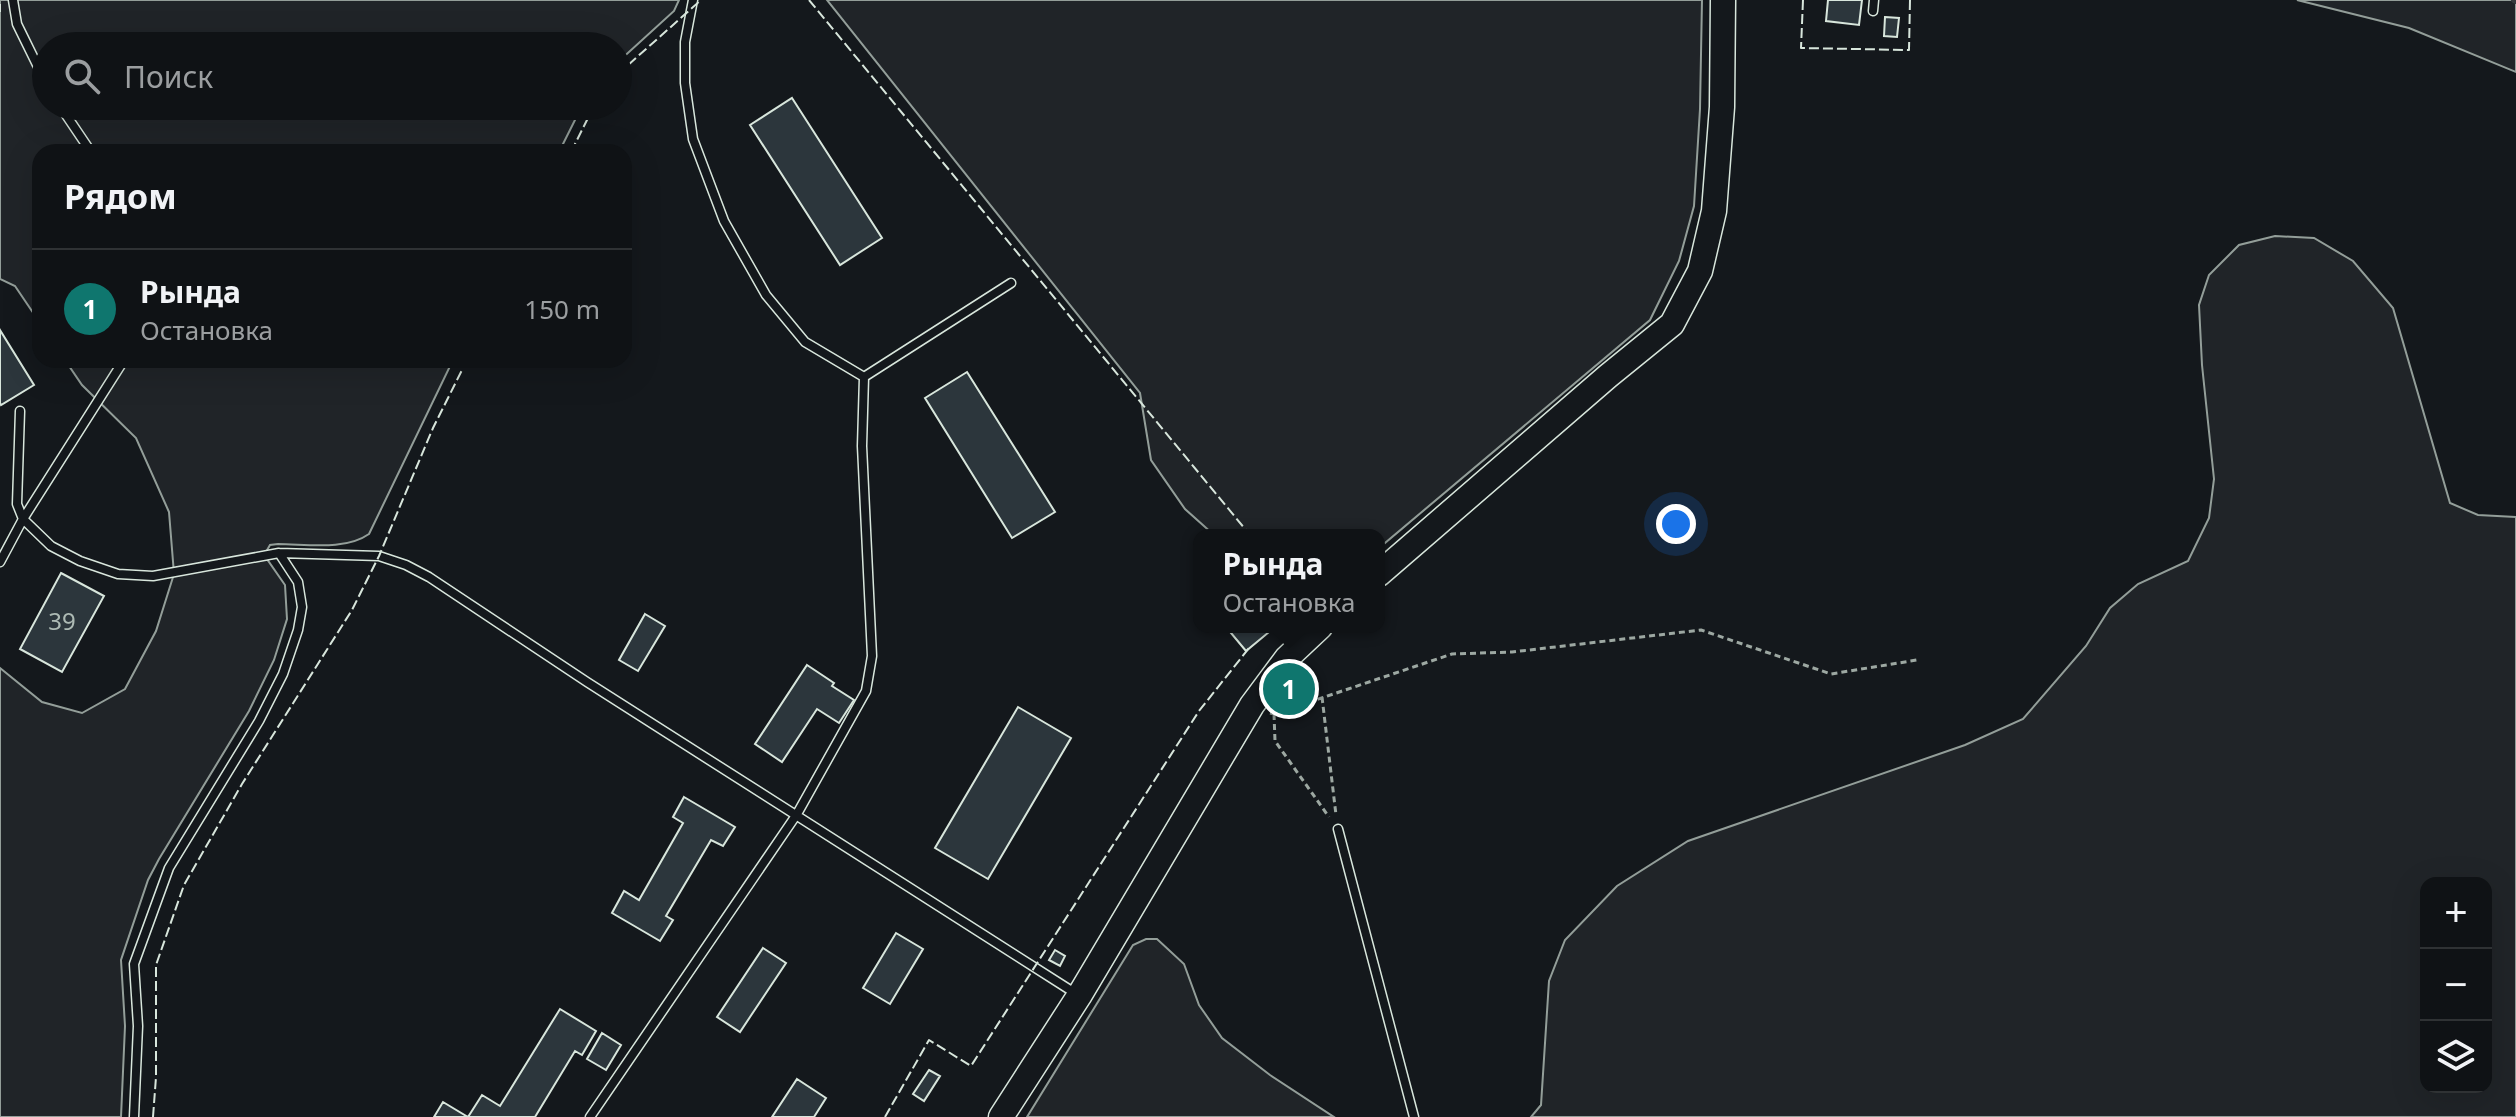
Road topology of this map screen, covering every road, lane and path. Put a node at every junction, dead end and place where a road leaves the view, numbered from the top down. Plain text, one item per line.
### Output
1 (13, 0) edge
2 (693, 0) edge
3 (1723, 0) edge
4 (1874, 0) edge
5 (1873, 11) dead end
6 (32, 55) edge
7 (69, 120) edge
8 (86, 144) edge
9 (1011, 283) dead end
10 (119, 368) edge
11 (864, 377) junction
12 (20, 411) dead end
13 (23, 519) junction
14 (279, 553) junction
15 (0, 562) edge
16 (1385, 569) edge
17 (1314, 633) edge
18 (1917, 660) dead end
19 (1322, 697) junction
20 (1263, 710) junction
21 (797, 814) junction
22 (1338, 829) junction
23 (1079, 996) junction
24 (134, 1117) edge
25 (590, 1117) edge
26 (1001, 1117) edge
27 (1414, 1117) edge

1 - 6 lane
2 - 11 lane
3 - 16 main road
4 - 5 lane
7 - 8 lane
9 - 11 lane
10 - 13 lane
11 - 21 lane
12 - 13 lane
13 - 14 lane
13 - 15 lane
14 - 21 lane
14 - 24 lane
17 - 20 main road
18 - 19 path
19 - 20 path
19 - 22 path
20 - 22 path
20 - 23 main road
21 - 23 lane
21 - 25 lane
22 - 27 lane
23 - 26 main road

